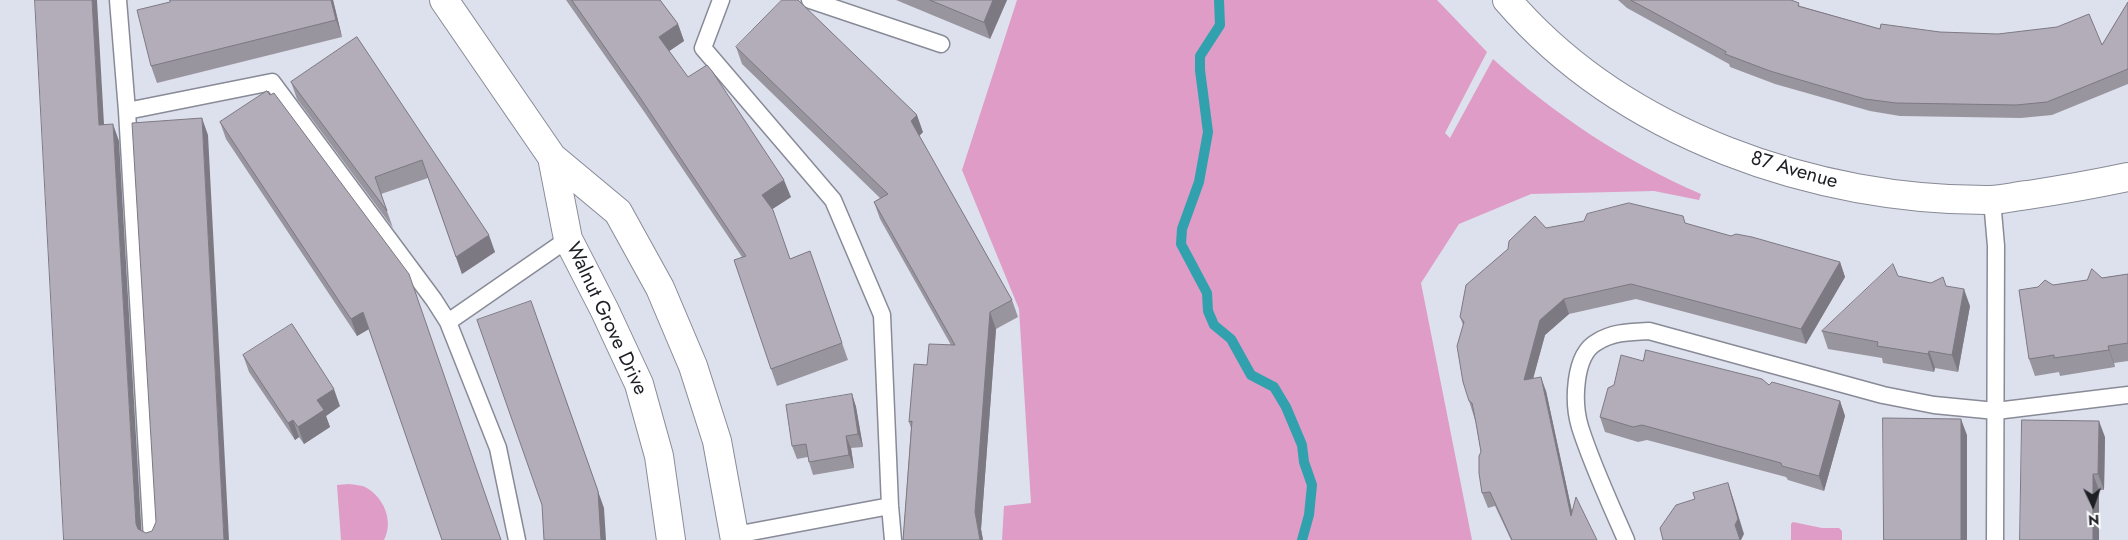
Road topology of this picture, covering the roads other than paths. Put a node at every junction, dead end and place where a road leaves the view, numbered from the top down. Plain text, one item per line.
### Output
1 (118, 0) edge
2 (444, 0) edge
3 (722, 0) edge
4 (810, 0) edge
5 (1507, 0) edge
6 (941, 44) dead end
7 (126, 111) junction
8 (552, 157) junction
9 (2128, 177) edge
10 (1992, 200) junction
11 (568, 239) junction
12 (448, 322) junction
13 (2128, 395) edge
14 (1996, 411) junction
15 (890, 506) junction
16 (735, 538) edge
17 (152, 540) edge
18 (517, 540) edge
19 (671, 540) edge
20 (893, 540) edge
21 (1626, 540) edge
22 (1995, 540) edge

1 - 7 lane
2 - 8 street, Walnut Grove Drive
3 - 15 lane
4 - 6 lane
5 - 10 street, 87 Avenue
7 - 12 lane
7 - 17 lane
8 - 11 street, Walnut Grove Drive
8 - 16 street, Walnut Grove Drive
9 - 10 street, 87 Avenue
10 - 14 lane
11 - 12 lane
11 - 19 street, Walnut Grove Drive
12 - 18 lane
13 - 14 lane
14 - 21 lane
14 - 22 lane
15 - 16 lane
15 - 20 lane

